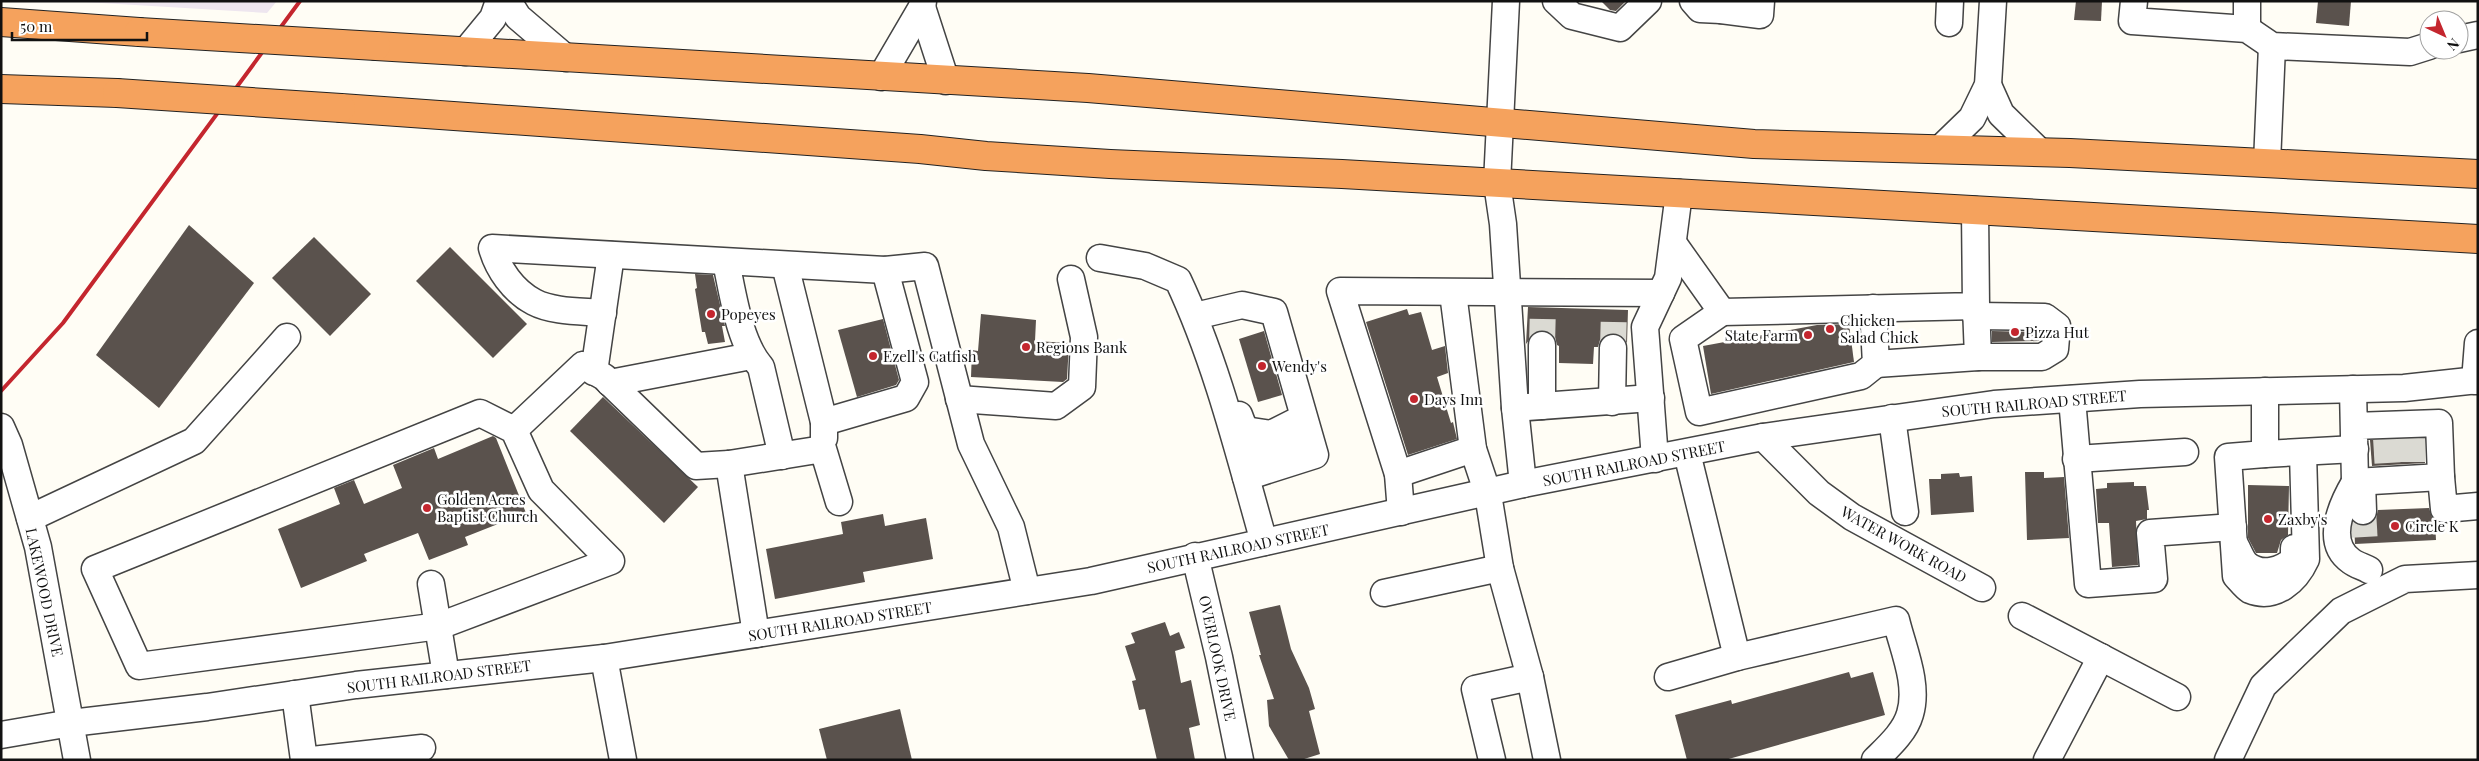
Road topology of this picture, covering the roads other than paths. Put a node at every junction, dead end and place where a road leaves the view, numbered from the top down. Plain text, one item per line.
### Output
1 (499, 1) edge
2 (508, 1) edge
3 (1506, 1) edge
4 (1556, 1) edge
5 (1648, 1) edge
6 (1692, 1) edge
7 (1761, 1) edge
8 (1993, 1) edge
9 (2134, 1) edge
10 (2247, 1) edge
11 (922, 4) edge
12 (1721, 6) edge
13 (1, 22) edge
14 (2247, 29) junction
15 (2272, 46) junction
16 (2419, 49) edge
17 (465, 52) junction
18 (566, 58) junction
19 (881, 77) junction
20 (946, 81) junction
21 (1988, 85) junction
22 (1, 89) edge
23 (1501, 123) junction
24 (1940, 149) junction
25 (2040, 152) junction
26 (2267, 163) junction
27 (2478, 174) edge
28 (1497, 183) junction
29 (1679, 193) junction
30 (1975, 210) junction
31 (2478, 239) edge
32 (1673, 243) junction
33 (610, 255) junction
34 (1100, 258) dead end
35 (726, 262) junction
36 (785, 265) junction
37 (885, 270) junction
38 (1071, 279) dead end
39 (1453, 293) junction
40 (1507, 293) junction
41 (1661, 293) junction
42 (1873, 308) junction
43 (1976, 311) junction
44 (1722, 312) junction
45 (603, 313) junction
46 (1195, 316) junction
47 (287, 337) dead end
48 (2478, 343) edge
49 (1542, 345) tunnel mouth
50 (1284, 347) junction
51 (1613, 348) tunnel mouth
52 (751, 356) junction
53 (1978, 358) junction
54 (1876, 364) junction
55 (602, 377) junction
56 (1216, 380) junction
57 (2476, 381) edge
58 (2353, 389) junction
59 (2265, 391) junction
60 (1651, 398) junction
61 (959, 399) junction
62 (2072, 399) junction
63 (1612, 402) junction
64 (1542, 406) junction
65 (1515, 408) junction
66 (1892, 418) junction
67 (824, 422) junction
68 (1, 427) edge
69 (514, 430) junction
70 (1763, 437) junction
71 (2354, 438) junction
72 (823, 449) junction
73 (1473, 449) junction
74 (2185, 452) dead end
75 (1687, 453) junction
76 (2265, 454) junction
77 (782, 456) junction
78 (1655, 459) junction
79 (2076, 459) junction
80 (729, 464) junction
81 (2304, 465) junction
82 (1398, 474) junction
83 (1246, 477) junction
84 (2441, 477) junction
85 (2359, 482) junction
86 (1523, 484) junction
87 (1488, 494) junction
88 (839, 502) dead end
89 (2478, 506) edge
90 (2363, 511) tunnel mouth
91 (1401, 512) junction
92 (1905, 512) dead end
93 (30, 518) junction
94 (2234, 535) junction
95 (1264, 542) junction
96 (2365, 544) tunnel mouth
97 (1195, 556) junction
98 (1500, 568) junction
99 (2478, 575) edge
100 (2376, 580) junction
101 (431, 584) dead end
102 (1982, 588) dead end
103 (1027, 591) junction
104 (1384, 593) dead end
105 (2022, 616) dead end
106 (439, 626) junction
107 (756, 634) junction
108 (2101, 657) junction
109 (604, 658) junction
110 (1737, 658) junction
111 (446, 675) junction
112 (1668, 676) dead end
113 (1530, 677) junction
114 (295, 694) junction
115 (2178, 697) dead end
116 (71, 723) junction
117 (1, 735) edge
118 (422, 748) dead end
119 (77, 760) edge
120 (304, 760) edge
121 (312, 760) edge
122 (623, 760) edge
123 (1240, 760) edge
124 (1492, 760) edge
125 (1547, 760) edge
126 (1875, 760) edge
127 (2047, 760) edge
128 (2228, 760) edge

1 - 17 street
2 - 18 street
3 - 23 street
4 - 5 street
6 - 12 street
7 - 12 street
8 - 21 street
9 - 14 street
10 - 14 street
11 - 19 street
11 - 20 street
13 - 17 highway, bridge
14 - 15 street
15 - 16 street
15 - 26 street
17 - 18 highway
18 - 19 highway
19 - 20 highway
20 - 23 highway
21 - 24 street
21 - 25 street
22 - 28 highway, bridge
23 - 24 highway
23 - 28 street
24 - 25 highway
25 - 26 highway
26 - 27 highway
28 - 29 highway
28 - 40 street
29 - 30 highway
29 - 32 street
30 - 31 highway
30 - 43 street
32 - 41 street
32 - 44 street
33 - 35 street
33 - 45 street
33 - 45 street
34 - 46 street
35 - 36 street
35 - 52 street
36 - 37 street
36 - 67 street
37 - 61 street
37 - 67 street
38 - 61 street
39 - 40 street
39 - 73 street
39 - 82 street
40 - 41 street
40 - 65 street
41 - 60 street
42 - 43 street
42 - 44 street
42 - 54 street
43 - 53 street
43 - 53 street
44 - 54 street
45 - 55 street
46 - 50 street
46 - 56 street
47 - 93 street
48 - 57 street, SOUTH RAILROAD STREET
49 - 64 street
50 - 56 street
50 - 83 street
51 - 63 street
52 - 55 street
52 - 77 street
53 - 54 street
55 - 69 street
55 - 80 street
56 - 83 street
57 - 58 street, SOUTH RAILROAD STREET
58 - 59 street, SOUTH RAILROAD STREET
58 - 71 street
59 - 62 street, SOUTH RAILROAD STREET
59 - 76 street
60 - 63 street
60 - 78 street
61 - 103 street
62 - 66 street, SOUTH RAILROAD STREET
62 - 79 street
63 - 64 street
64 - 65 street
65 - 86 street
66 - 70 street, SOUTH RAILROAD STREET
66 - 92 street
67 - 72 street
68 - 93 street, LAKEWOOD DRIVE
69 - 106 street
69 - 106 street
70 - 75 street, SOUTH RAILROAD STREET
70 - 102 street, WATER WORK ROAD
71 - 81 street
71 - 84 street
71 - 85 street
72 - 77 street
72 - 88 street
73 - 82 street
73 - 87 street
74 - 79 street
75 - 78 street, SOUTH RAILROAD STREET
75 - 110 street
76 - 81 street
76 - 94 street
77 - 80 street
78 - 86 street, SOUTH RAILROAD STREET
79 - 94 street
80 - 107 street
81 - 94 street
82 - 91 street
83 - 95 street
84 - 85 street
84 - 89 street
85 - 90 street
85 - 100 street
86 - 87 street, SOUTH RAILROAD STREET
87 - 91 street, SOUTH RAILROAD STREET
87 - 98 street
91 - 95 street, SOUTH RAILROAD STREET
93 - 116 street, LAKEWOOD DRIVE
95 - 97 street, SOUTH RAILROAD STREET
96 - 100 street
97 - 103 street, SOUTH RAILROAD STREET
97 - 123 street, OVERLOOK DRIVE
98 - 104 street
98 - 113 street
99 - 100 street
100 - 128 street
101 - 106 street
103 - 107 street, SOUTH RAILROAD STREET
105 - 108 street
106 - 111 street
107 - 109 street, SOUTH RAILROAD STREET
108 - 115 street
108 - 127 street
109 - 111 street, SOUTH RAILROAD STREET
109 - 122 street
110 - 112 street
110 - 126 street
111 - 114 street, SOUTH RAILROAD STREET
113 - 124 street
113 - 125 street
114 - 116 street, SOUTH RAILROAD STREET
114 - 120 street
116 - 117 street, SOUTH RAILROAD STREET
116 - 119 street, LAKEWOOD DRIVE
118 - 121 street

